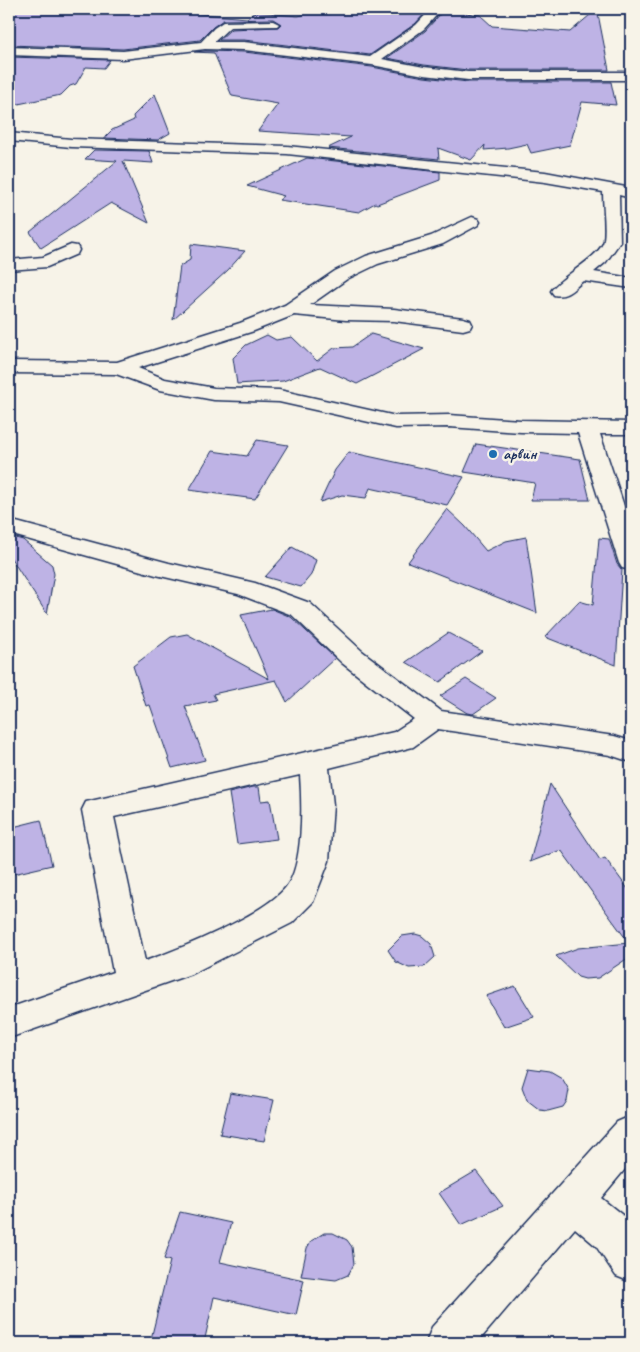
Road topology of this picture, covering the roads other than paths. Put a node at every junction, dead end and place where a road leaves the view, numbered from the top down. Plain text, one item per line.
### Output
1 (437, 9) edge
2 (273, 24) dead end
3 (204, 45) junction
4 (9, 51) edge
5 (372, 61) junction
6 (631, 76) edge
7 (9, 137) edge
8 (611, 188) junction
9 (631, 193) edge
10 (472, 222) dead end
11 (71, 250) dead end
12 (9, 265) edge
13 (578, 275) junction
14 (631, 282) edge
15 (560, 291) dead end
16 (292, 309) junction
17 (463, 324) dead end
18 (9, 367) edge
19 (119, 368) junction
20 (588, 427) junction
21 (631, 428) edge
22 (9, 527) edge
23 (631, 563) edge
24 (434, 719) junction
25 (631, 752) edge
26 (313, 762) junction
27 (132, 981) junction
28 (9, 1023) edge
29 (631, 1134) edge
30 (574, 1201) junction
31 (631, 1260) edge
32 (448, 1343) edge

1 - 5 street
2 - 3 street
3 - 4 street
3 - 5 street
5 - 6 street
7 - 8 street
8 - 9 street
8 - 13 street
10 - 16 street
11 - 12 street
13 - 14 street
13 - 15 street
16 - 17 street
16 - 19 street
18 - 19 street
19 - 20 street
20 - 21 street
20 - 23 street
22 - 24 street
24 - 25 street
24 - 26 street
26 - 27 street
26 - 27 street
27 - 28 street
29 - 30 street
30 - 31 street
30 - 32 street

